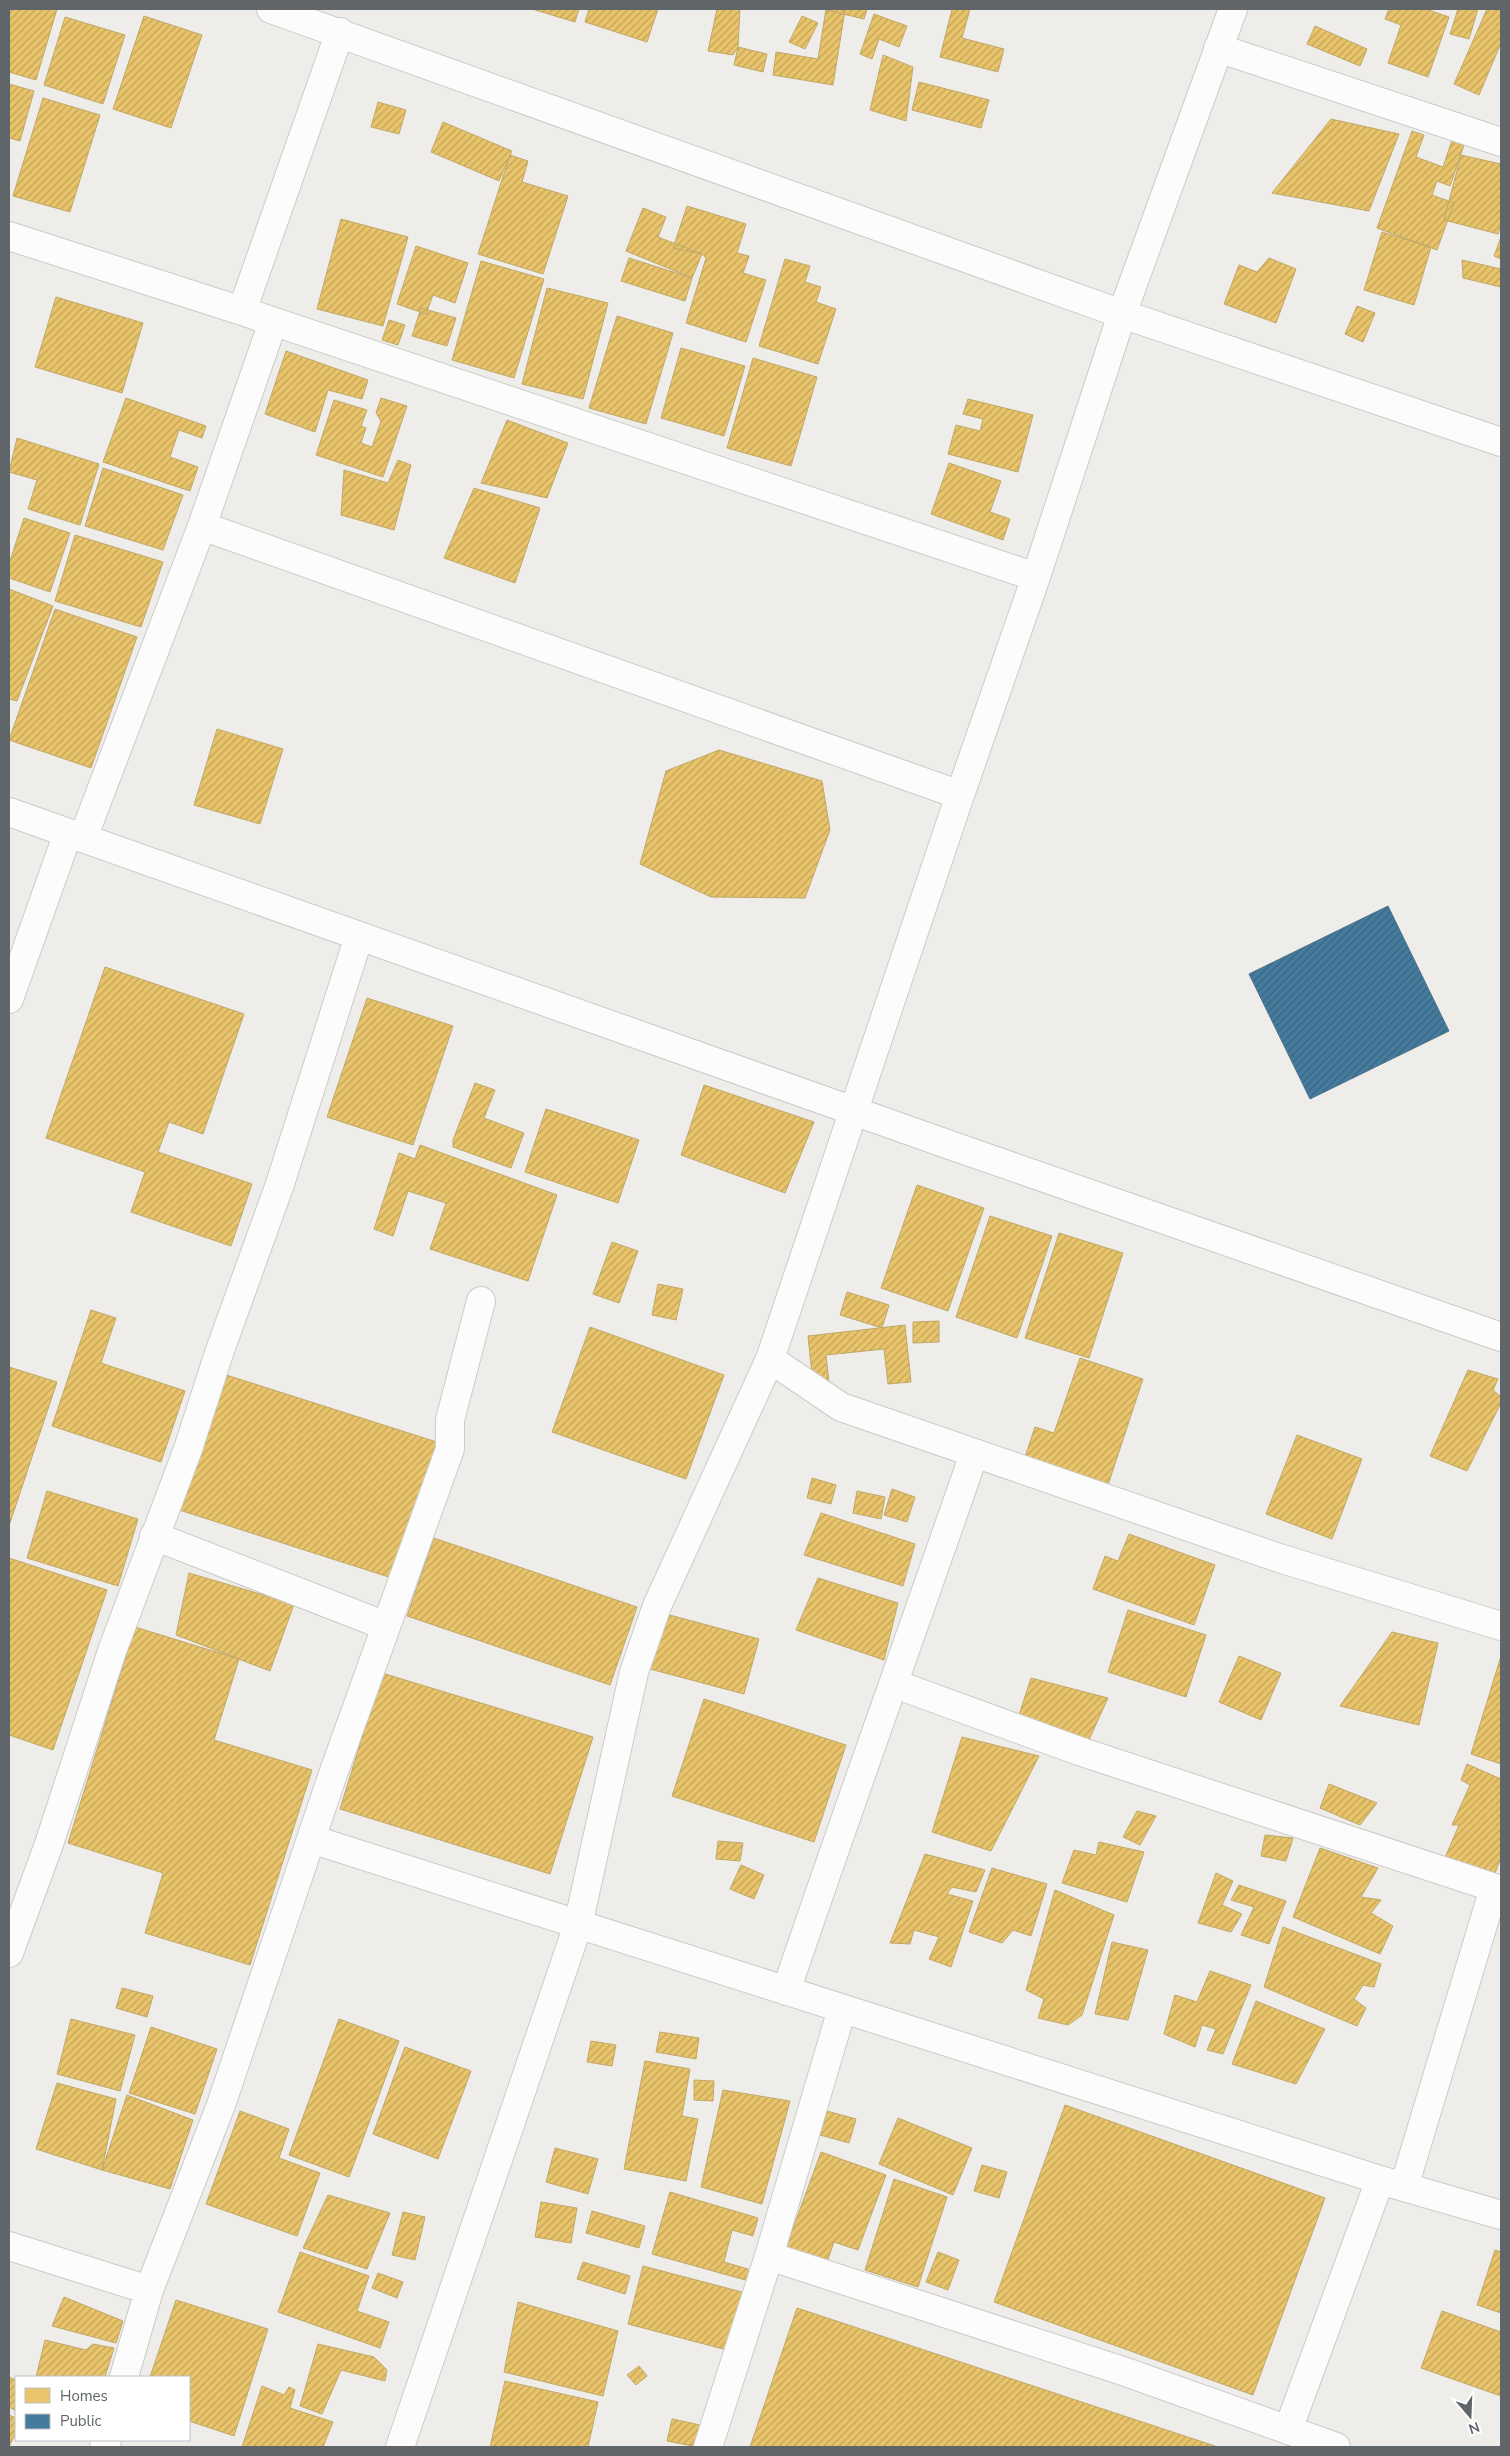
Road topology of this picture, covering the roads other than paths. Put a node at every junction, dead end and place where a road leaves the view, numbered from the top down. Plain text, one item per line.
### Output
1 (271, 9) edge
2 (1233, 9) edge
3 (340, 32) junction
4 (1218, 48) junction
5 (1501, 142) edge
6 (9, 236) edge
7 (242, 311) junction
8 (1122, 314) junction
9 (273, 322) junction
10 (1501, 442) edge
11 (202, 526) junction
12 (1036, 577) junction
13 (960, 795) junction
14 (9, 812) edge
15 (76, 836) junction
16 (359, 936) junction
17 (9, 999) edge
18 (854, 1111) junction
19 (481, 1301) dead end
20 (1501, 1337) edge
21 (770, 1360) junction
22 (974, 1454) junction
23 (154, 1536) junction
24 (386, 1626) junction
25 (1501, 1626) edge
26 (895, 1684) junction
27 (311, 1839) junction
28 (1497, 1889) edge
29 (578, 1925) junction
30 (9, 1953) edge
31 (786, 1991) junction
32 (842, 2009) junction
33 (1392, 2183) junction
34 (1501, 2215) edge
35 (9, 2246) edge
36 (769, 2256) junction
37 (149, 2290) junction
38 (124, 2376) edge
39 (1288, 2430) junction
40 (400, 2447) edge
41 (708, 2447) edge
42 (1336, 2447) edge

1 - 3 street
2 - 4 street
3 - 7 street
3 - 8 street
4 - 5 street
4 - 8 street
6 - 7 street
7 - 9 street
8 - 10 street
8 - 12 street
9 - 11 street
9 - 12 street
11 - 13 street
11 - 15 street
12 - 13 street
13 - 18 street
14 - 15 street
15 - 16 street
15 - 17 street
16 - 18 street
16 - 23 street
18 - 20 street
18 - 21 street
19 - 24 street
21 - 22 street
21 - 29 street
22 - 25 street
22 - 26 street
23 - 24 street
23 - 30 street
24 - 27 street
26 - 28 street
26 - 31 street
27 - 29 street
27 - 37 street
28 - 33 street
29 - 31 street
29 - 40 street
31 - 32 street
32 - 33 street
32 - 36 street
33 - 34 street
33 - 39 street
35 - 37 street
36 - 39 street
36 - 41 street
37 - 38 street
39 - 42 street

